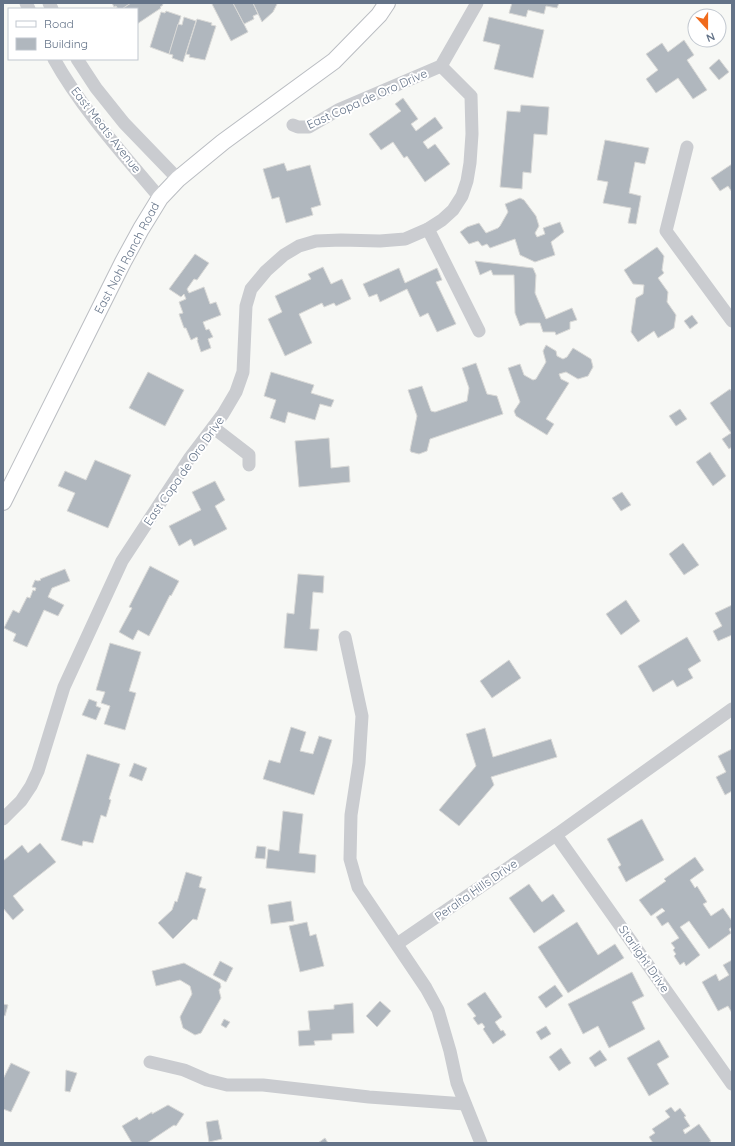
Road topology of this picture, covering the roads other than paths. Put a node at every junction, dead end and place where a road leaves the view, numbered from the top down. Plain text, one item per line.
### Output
1 (387, 3) edge
2 (477, 3) edge
3 (55, 60) edge
4 (78, 60) edge
5 (441, 66) junction
6 (293, 125) dead end
7 (687, 147) dead end
8 (178, 179) junction
9 (160, 198) junction
10 (428, 229) junction
11 (732, 320) edge
12 (479, 331) dead end
13 (214, 428) junction
14 (249, 465) dead end
15 (3, 502) edge
16 (345, 637) dead end
17 (732, 709) edge
18 (3, 819) edge
19 (556, 835) junction
20 (397, 944) junction
21 (150, 1062) dead end
22 (732, 1084) edge
23 (465, 1104) junction
24 (481, 1143) edge

1 - 8 main road, East Nohl Ranch Road
2 - 5 street, East Copa de Oro Drive
3 - 9 street, East Meats Avenue
4 - 8 street, East Meats Avenue
5 - 6 street, East Copa de Oro Drive
5 - 10 street, East Copa de Oro Drive
7 - 11 street
8 - 9 main road, East Nohl Ranch Road
9 - 15 main road, East Nohl Ranch Road
10 - 12 street
10 - 13 street, East Copa de Oro Drive
13 - 14 street
13 - 18 street, East Copa de Oro Drive
16 - 20 street
17 - 19 street, Peralta Hills Drive
19 - 20 street, Peralta Hills Drive
19 - 22 street, Starlight Drive
20 - 23 street
21 - 23 street
23 - 24 street

